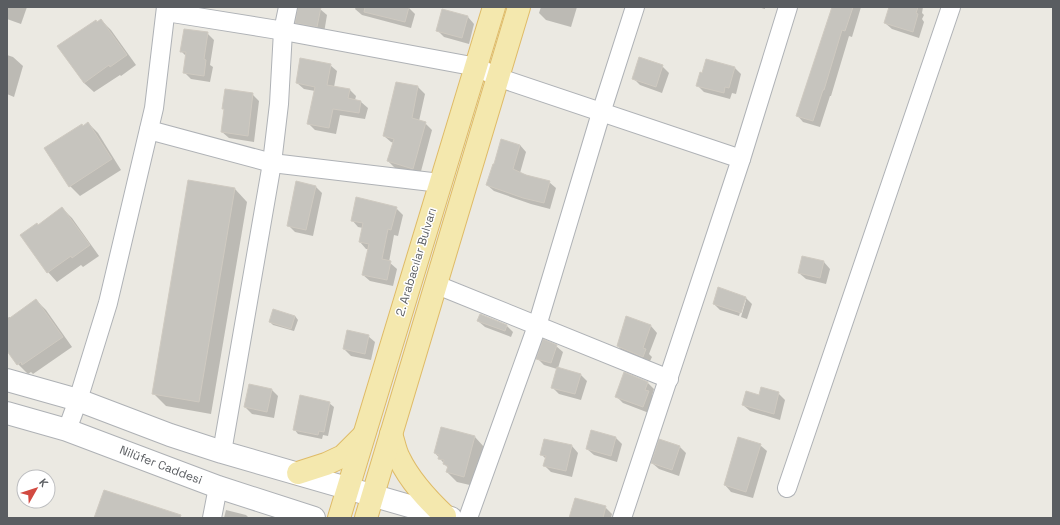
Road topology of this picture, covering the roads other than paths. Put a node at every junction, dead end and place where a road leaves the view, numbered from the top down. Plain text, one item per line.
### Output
1 (288, 7) edge
2 (494, 7) edge
3 (519, 7) edge
4 (635, 7) edge
5 (788, 7) edge
6 (951, 7) edge
7 (166, 10) edge
8 (283, 31) junction
9 (476, 68) junction
10 (497, 77) junction
11 (601, 113) junction
12 (149, 130) junction
13 (741, 159) junction
14 (272, 163) junction
15 (440, 183) junction
16 (442, 287) dead end
17 (537, 326) junction
18 (669, 379) junction
19 (7, 380) edge
20 (78, 400) junction
21 (7, 413) edge
22 (67, 430) junction
23 (391, 434) junction
24 (363, 436) junction
25 (222, 452) junction
26 (298, 473) junction
27 (218, 487) junction
28 (348, 488) junction
29 (787, 488) dead end
30 (373, 495) junction
31 (293, 514) edge
32 (448, 517) edge
33 (212, 518) edge
34 (314, 518) edge
35 (339, 518) edge
36 (366, 518) edge
37 (468, 518) edge
38 (622, 518) edge

1 - 8 street
2 - 9 main road, 2. Arabacılar Bulvarı
3 - 10 main road
4 - 11 street
5 - 13 street
6 - 29 street
7 - 8 street
7 - 12 street
8 - 9 street
8 - 14 street
9 - 10 street
9 - 15 main road, 2. Arabacılar Bulvarı
10 - 11 street
10 - 23 main road
11 - 13 street
11 - 17 street
12 - 14 street
12 - 20 street
13 - 18 street
14 - 15 street
14 - 25 street
15 - 24 main road, 2. Arabacılar Bulvarı
16 - 17 street
17 - 18 street
17 - 37 street
18 - 38 street
19 - 20 street
20 - 22 street
20 - 25 street
21 - 22 street, Nilüfer Caddesi
22 - 27 street, Nilüfer Caddesi
23 - 30 main road
23 - 32 main road
24 - 26 main road
24 - 28 main road, 2. Arabacılar Bulvarı
25 - 26 street
26 - 28 street
27 - 31 street, Nilüfer Caddesi
27 - 33 street
28 - 30 street
28 - 35 main road, 2. Arabacılar Bulvarı
30 - 32 street
30 - 36 main road
31 - 34 street, Nilüfer Caddesi

